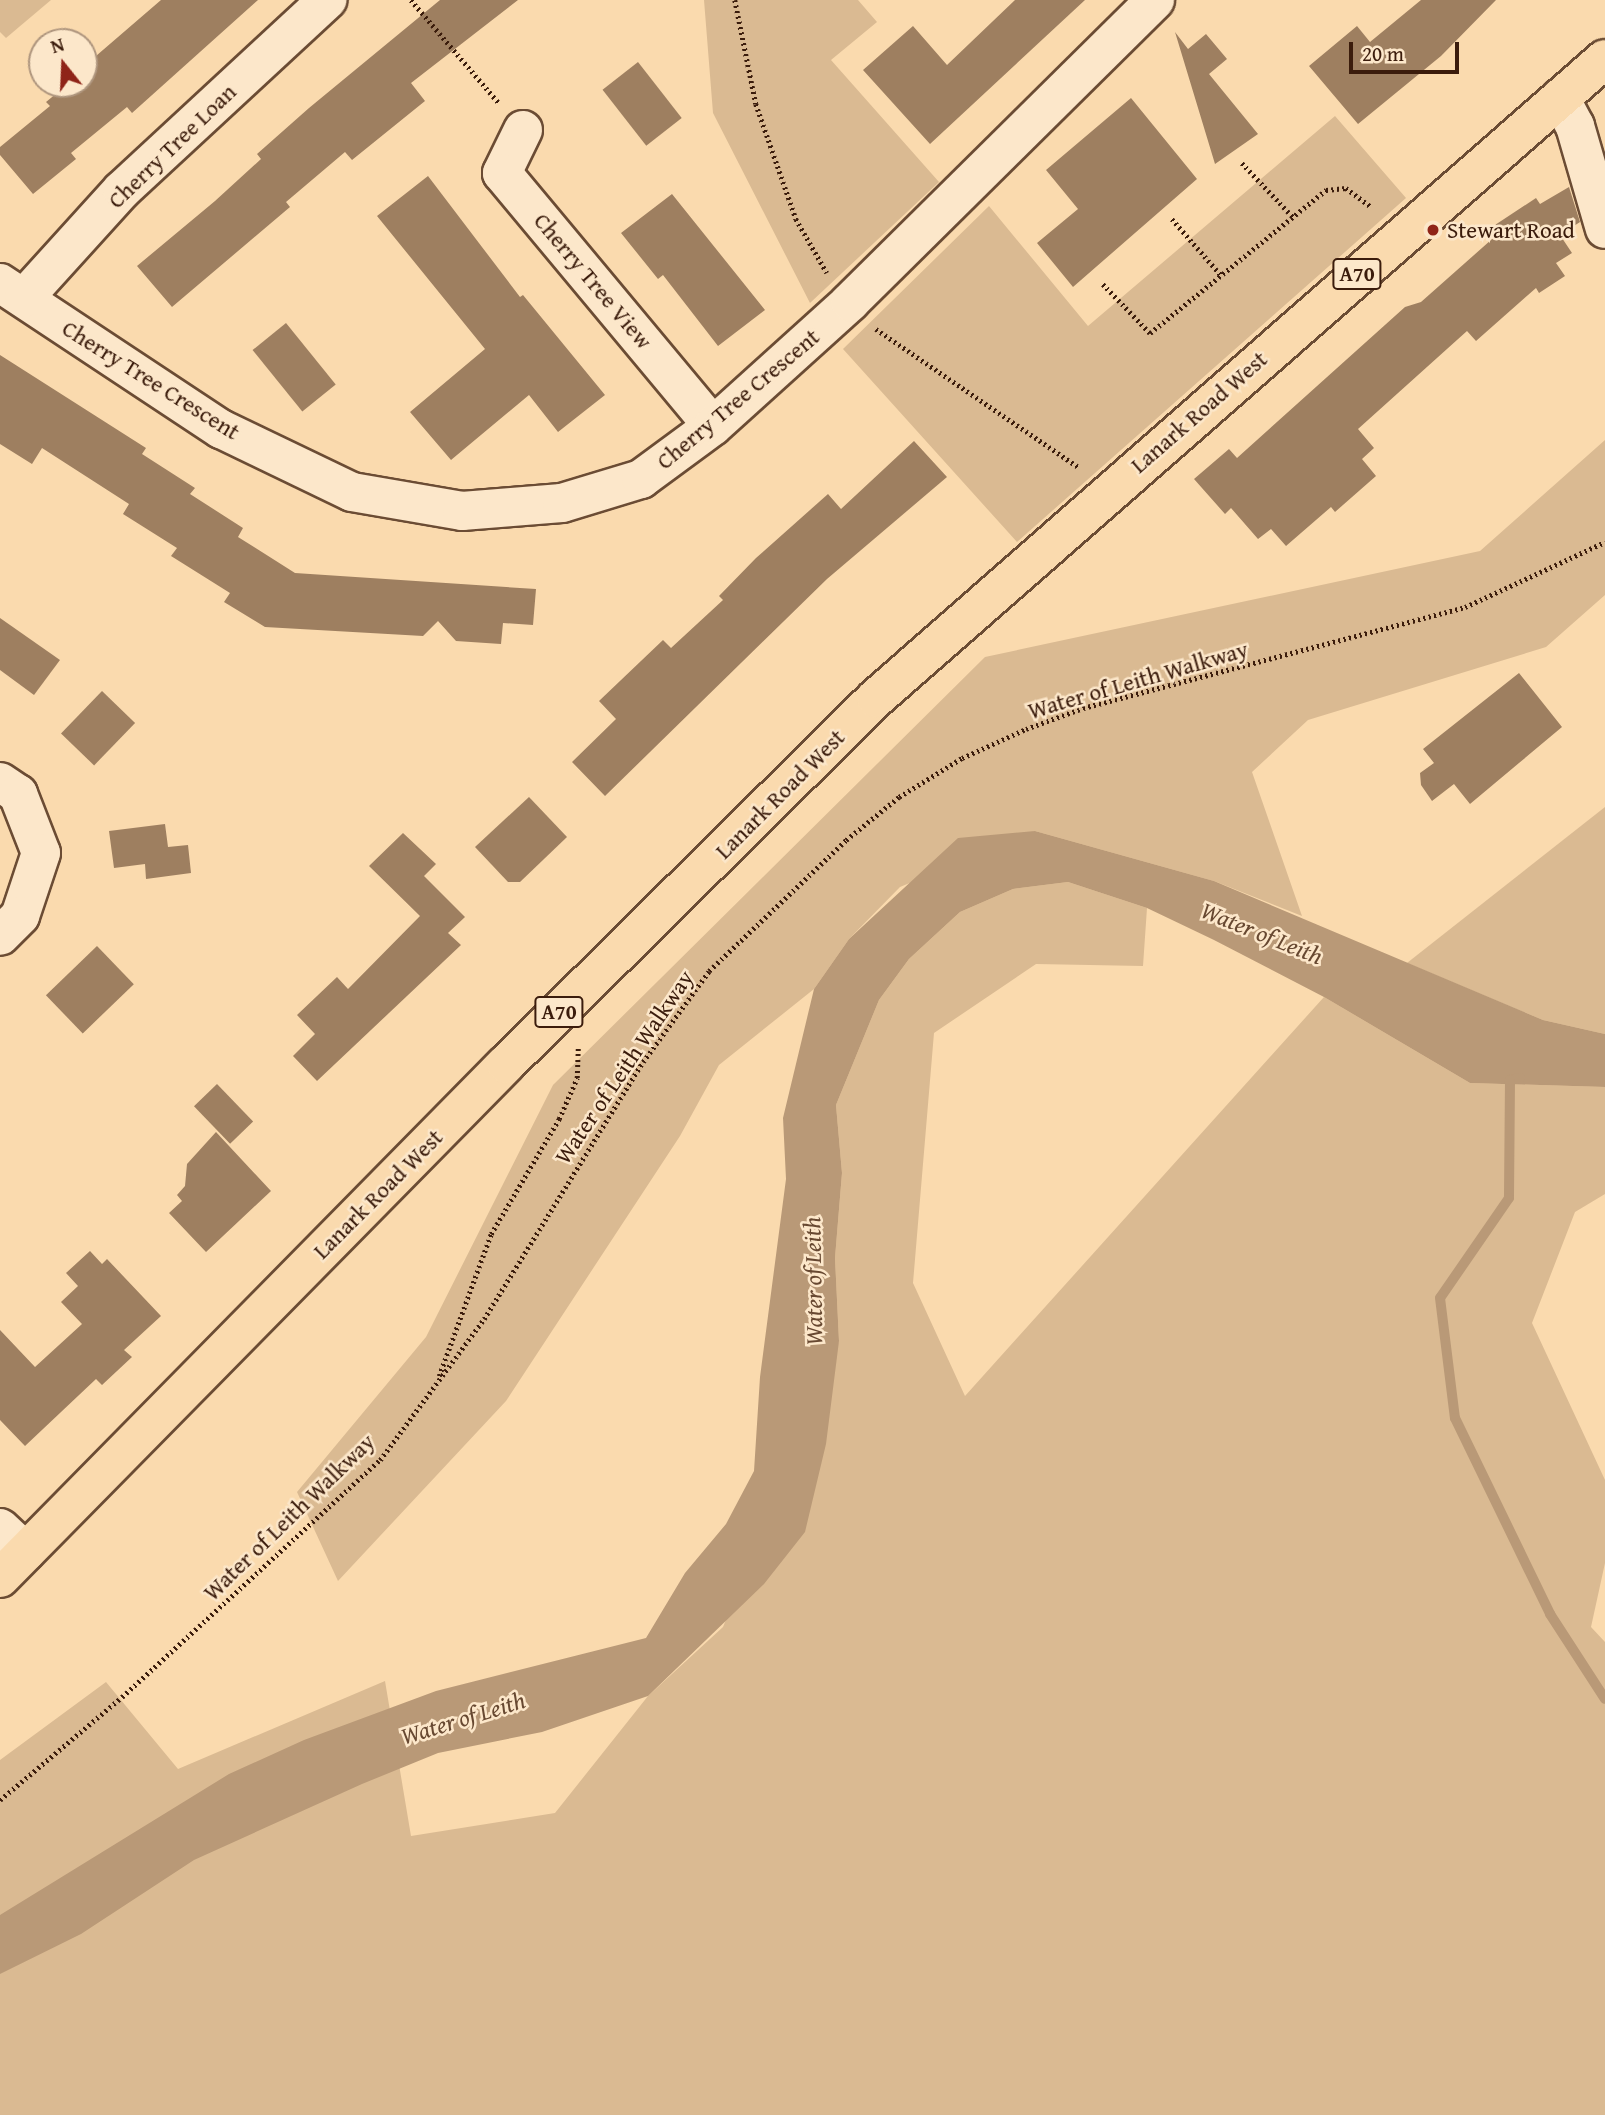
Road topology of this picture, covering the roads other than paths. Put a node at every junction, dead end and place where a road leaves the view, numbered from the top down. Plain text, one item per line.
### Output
1 (327, 0) edge
2 (1156, 0) edge
3 (1605, 59) edge
4 (1560, 97) junction
5 (523, 130) road end
6 (1605, 229) edge
7 (12, 291) edge
8 (713, 426) junction
9 (0, 782) edge
10 (0, 936) edge
11 (9, 1553) edge

1 - 7 street, Cherry Tree Loan
2 - 8 street, Cherry Tree Crescent
3 - 4 main road, Lanark Road West / A70
4 - 6 street
4 - 11 main road, Lanark Road West / A70
5 - 8 street, Cherry Tree View
7 - 8 street, Cherry Tree Crescent
9 - 10 street

